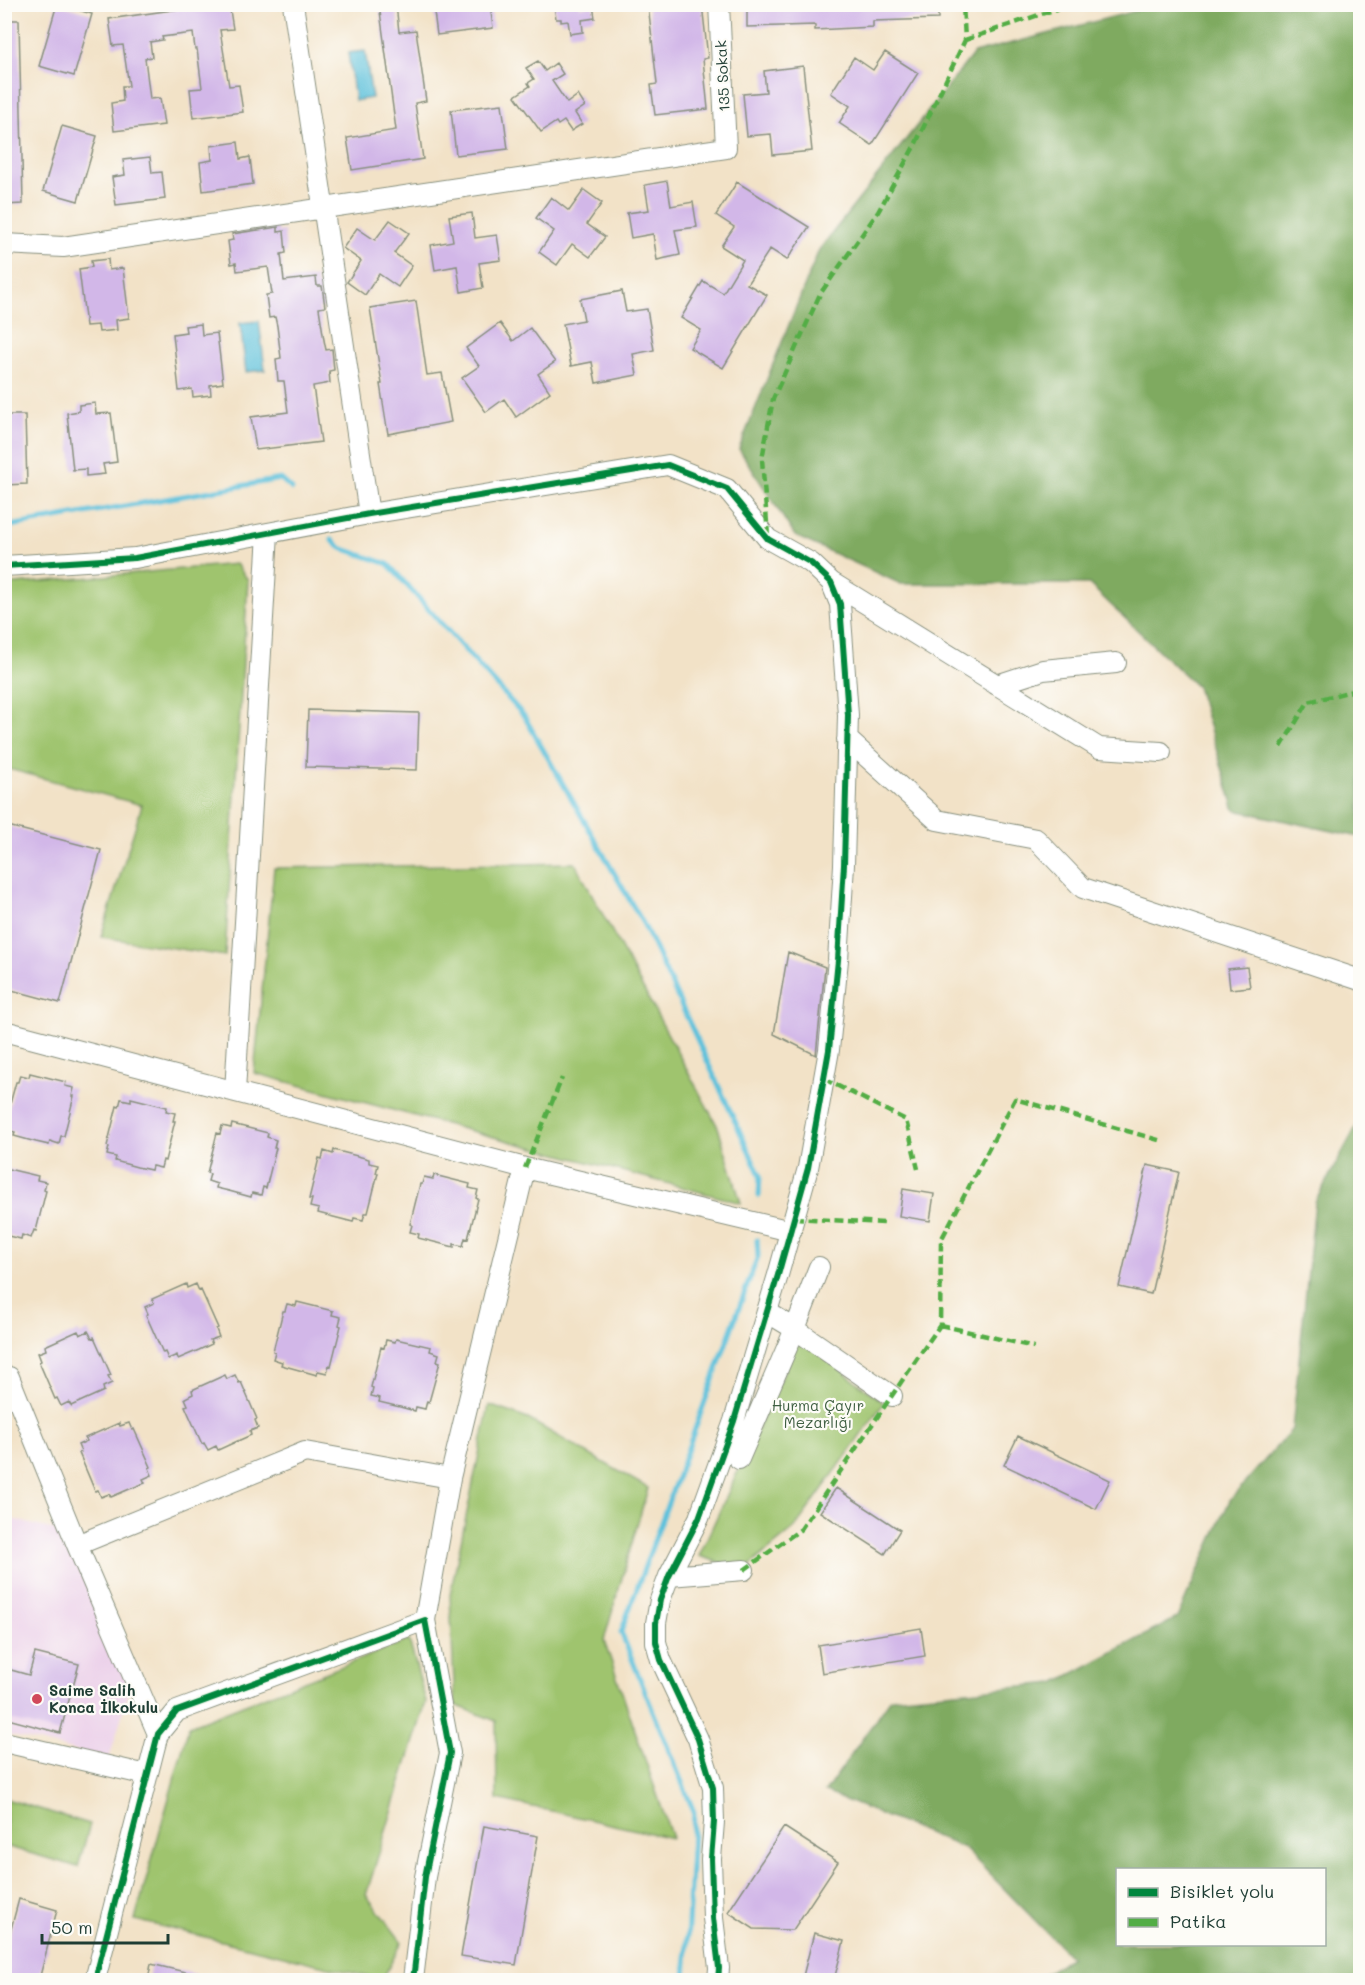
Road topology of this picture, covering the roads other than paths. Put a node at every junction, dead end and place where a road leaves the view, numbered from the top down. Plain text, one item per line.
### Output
1 (293, 4) edge
2 (719, 4) edge
3 (324, 207) junction
4 (4, 244) edge
5 (369, 514) junction
6 (268, 533) junction
7 (4, 566) edge
8 (831, 582) junction
9 (1116, 663) dead end
10 (998, 685) junction
11 (847, 739) junction
12 (1161, 752) dead end
13 (1360, 980) edge
14 (4, 1031) edge
15 (235, 1092) junction
16 (525, 1168) junction
17 (791, 1231) junction
18 (819, 1268) dead end
19 (767, 1312) junction
20 (795, 1329) junction
21 (4, 1376) edge
22 (892, 1396) dead end
23 (740, 1459) dead end
24 (450, 1478) junction
25 (77, 1545) junction
26 (744, 1570) dead end
27 (669, 1576) junction
28 (425, 1620) junction
29 (158, 1734) junction
30 (4, 1742) edge
31 (147, 1775) junction
32 (94, 1980) edge
33 (413, 1980) edge
34 (718, 1980) edge

1 - 3 street
2 - 3 street, 135 Sokak
3 - 4 street
3 - 5 street
5 - 6 street
5 - 8 street
6 - 7 street
6 - 15 street
8 - 10 street
8 - 11 street
9 - 10 street
10 - 12 street
11 - 13 street
11 - 17 street
14 - 15 street
15 - 16 street
16 - 17 street
16 - 24 street
17 - 19 street
18 - 20 street
19 - 20 street
19 - 27 street
20 - 22 street
20 - 23 street
21 - 25 street
24 - 25 street
24 - 28 street
25 - 29 street
26 - 27 street
27 - 34 street
28 - 29 street
28 - 33 street
29 - 31 street
30 - 31 street
31 - 32 street

